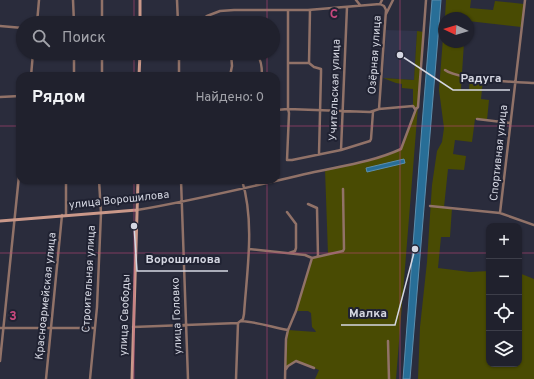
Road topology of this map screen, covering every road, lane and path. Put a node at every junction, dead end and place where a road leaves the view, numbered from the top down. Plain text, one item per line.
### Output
1 (39, 0) edge
2 (73, 0) edge
3 (102, 0) edge
4 (140, 0) edge
5 (177, 0) edge
6 (356, 0) edge
7 (382, 0) edge
8 (393, 0) edge
9 (426, 0) edge
10 (525, 0) edge
11 (380, 4) junction
12 (360, 5) junction
13 (347, 7) junction
14 (288, 10) junction
15 (310, 10) junction
16 (38, 16) edge
17 (74, 16) edge
18 (102, 16) edge
19 (140, 16) edge
20 (178, 16) edge
21 (207, 16) edge
22 (385, 16) junction
23 (0, 26) edge
24 (16, 27) edge
25 (32, 60) edge
26 (74, 60) edge
27 (102, 60) edge
28 (140, 60) edge
29 (179, 60) edge
30 (232, 60) edge
31 (260, 60) edge
32 (288, 63) junction
33 (309, 64) junction
34 (445, 70) dead end
35 (31, 72) edge
36 (74, 72) edge
37 (102, 72) edge
38 (139, 72) edge
39 (179, 72) edge
40 (230, 72) edge
41 (262, 72) edge
42 (515, 82) junction
43 (534, 83) edge
44 (16, 96) edge
45 (0, 97) edge
46 (288, 109) junction
47 (379, 109) junction
48 (416, 109) junction
49 (280, 110) edge
50 (320, 110) junction
51 (342, 111) junction
52 (373, 112) junction
53 (477, 119) dead end
54 (510, 122) junction
55 (341, 150) junction
56 (319, 154) junction
57 (280, 180) edge
58 (18, 184) edge
59 (66, 184) edge
60 (99, 184) edge
61 (138, 184) edge
62 (181, 184) edge
63 (243, 184) edge
64 (262, 184) edge
65 (244, 188) junction
66 (343, 189) dead end
67 (182, 202) junction
68 (308, 204) dead end
69 (430, 206) dead end
70 (138, 210) junction
71 (287, 212) dead end
72 (101, 213) junction
73 (500, 213) junction
74 (64, 215) junction
75 (14, 220) junction
76 (0, 221) edge
77 (534, 225) edge
78 (249, 249) junction
79 (289, 253) junction
80 (318, 256) junction
81 (312, 258) junction
82 (238, 322) junction
83 (186, 325) junction
84 (133, 327) junction
85 (2, 328) edge
86 (50, 328) junction
87 (94, 328) junction
88 (288, 330) junction
89 (388, 341) dead end
90 (0, 362) edge
91 (314, 368) dead end
92 (286, 369) junction
93 (46, 379) edge
94 (90, 379) edge
95 (132, 379) edge
96 (188, 379) edge
97 (236, 379) edge
98 (285, 379) edge
99 (389, 379) edge

1 - 16 street
2 - 17 street
3 - 18 street
4 - 19 main road
5 - 20 street
6 - 12 street, Озёрная улица
7 - 11 street
8 - 22 street
9 - 48 street
10 - 42 street, Спортивная улица
11 - 12 street
11 - 22 street, Озёрная улица
12 - 13 street
13 - 15 street
13 - 51 street, Учительская улица
14 - 15 street
14 - 21 street
14 - 32 street
15 - 33 street
22 - 47 street, Озёрная улица
23 - 24 street
25 - 35 street
26 - 36 street
27 - 37 street
28 - 38 main road
29 - 39 street
30 - 40 street
31 - 41 street
32 - 33 street
32 - 46 street
33 - 50 street
34 - 42 street
42 - 43 street
42 - 54 street, Спортивная улица
44 - 45 street
46 - 49 street
46 - 50 street
46 - 56 street
47 - 48 street
47 - 52 street
48 - 57 street, улица Ворошилова
50 - 51 street
50 - 56 street
51 - 52 street
51 - 55 street, Учительская улица
52 - 55 street
53 - 54 street
54 - 73 street, Спортивная улица
55 - 56 street
58 - 75 street
59 - 74 street, Красноармейская улица
60 - 72 street, Строительная улица
61 - 70 main road, улица Свободы
62 - 67 street, улица Головко
63 - 65 street
64 - 65 street, улица Ворошилова
65 - 67 street, улица Ворошилова
65 - 78 street
66 - 80 street
67 - 70 street, улица Ворошилова
67 - 83 street, улица Головко
68 - 80 street
69 - 73 street
70 - 72 main road, улица Ворошилова
70 - 84 main road, улица Свободы
71 - 79 street
72 - 74 main road, улица Ворошилова
72 - 87 street, Строительная улица
73 - 77 street
74 - 75 main road, улица Ворошилова
74 - 86 street, Красноармейская улица
75 - 76 main road, улица Ворошилова
75 - 85 street
78 - 79 street
78 - 82 street
79 - 81 street
80 - 81 street
81 - 88 street
82 - 83 street
82 - 88 street
82 - 97 street
83 - 84 street
83 - 96 street, улица Головко
84 - 95 main road, улица Свободы
85 - 86 street
85 - 90 street
86 - 87 street
86 - 93 street, Красноармейская улица
87 - 94 street, Строительная улица
88 - 92 street
89 - 99 street
91 - 92 street
92 - 98 street

